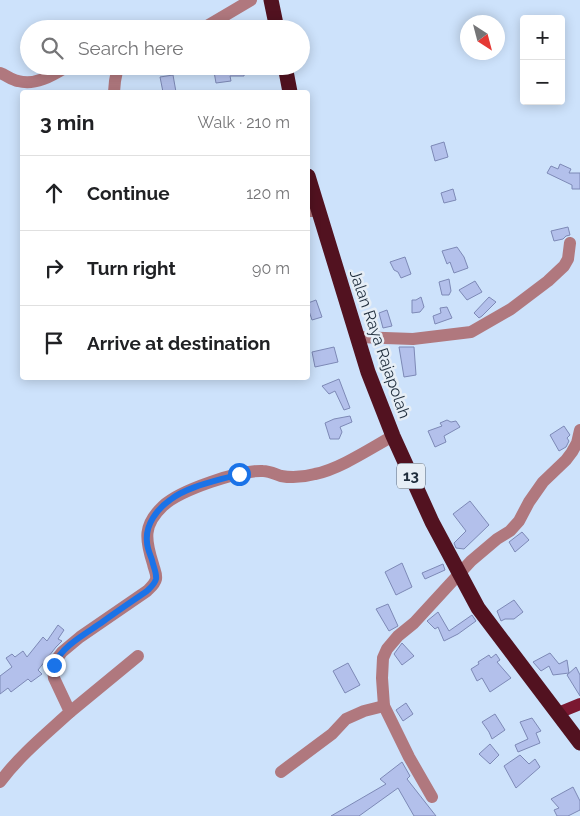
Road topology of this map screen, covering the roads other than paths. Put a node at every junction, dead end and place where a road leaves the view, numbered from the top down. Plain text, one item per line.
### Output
1 (251, 0) edge
2 (271, 0) edge
3 (217, 20) edge
4 (275, 20) edge
5 (0, 73) edge
6 (53, 75) edge
7 (116, 75) edge
8 (287, 75) edge
9 (114, 90) edge
10 (290, 90) edge
11 (310, 190) edge
12 (313, 211) edge
13 (570, 243) dead end
14 (357, 337) junction
15 (580, 430) edge
16 (393, 436) junction
17 (459, 573) junction
18 (138, 656) dead end
19 (580, 704) edge
20 (384, 706) junction
21 (70, 712) junction
22 (558, 713) junction
23 (580, 743) edge
24 (281, 772) dead end
25 (0, 782) edge
26 (432, 797) dead end

1 - 3 street
2 - 4 highway
5 - 6 street
7 - 9 street
8 - 10 highway
11 - 12 highway, Jalan Raya Rajapolah / 13
12 - 14 highway, Jalan Raya Rajapolah / 13
13 - 14 street
14 - 16 highway, Jalan Raya Rajapolah / 13
15 - 17 street
16 - 17 highway, Jalan Raya Rajapolah / 13
16 - 21 street
17 - 20 street
17 - 22 highway, Jalan Raya Rajapolah / 13
18 - 21 street
19 - 22 main road
20 - 24 street
20 - 26 street
21 - 25 street
22 - 23 highway, Jalan Raya Rajapolah / 13

